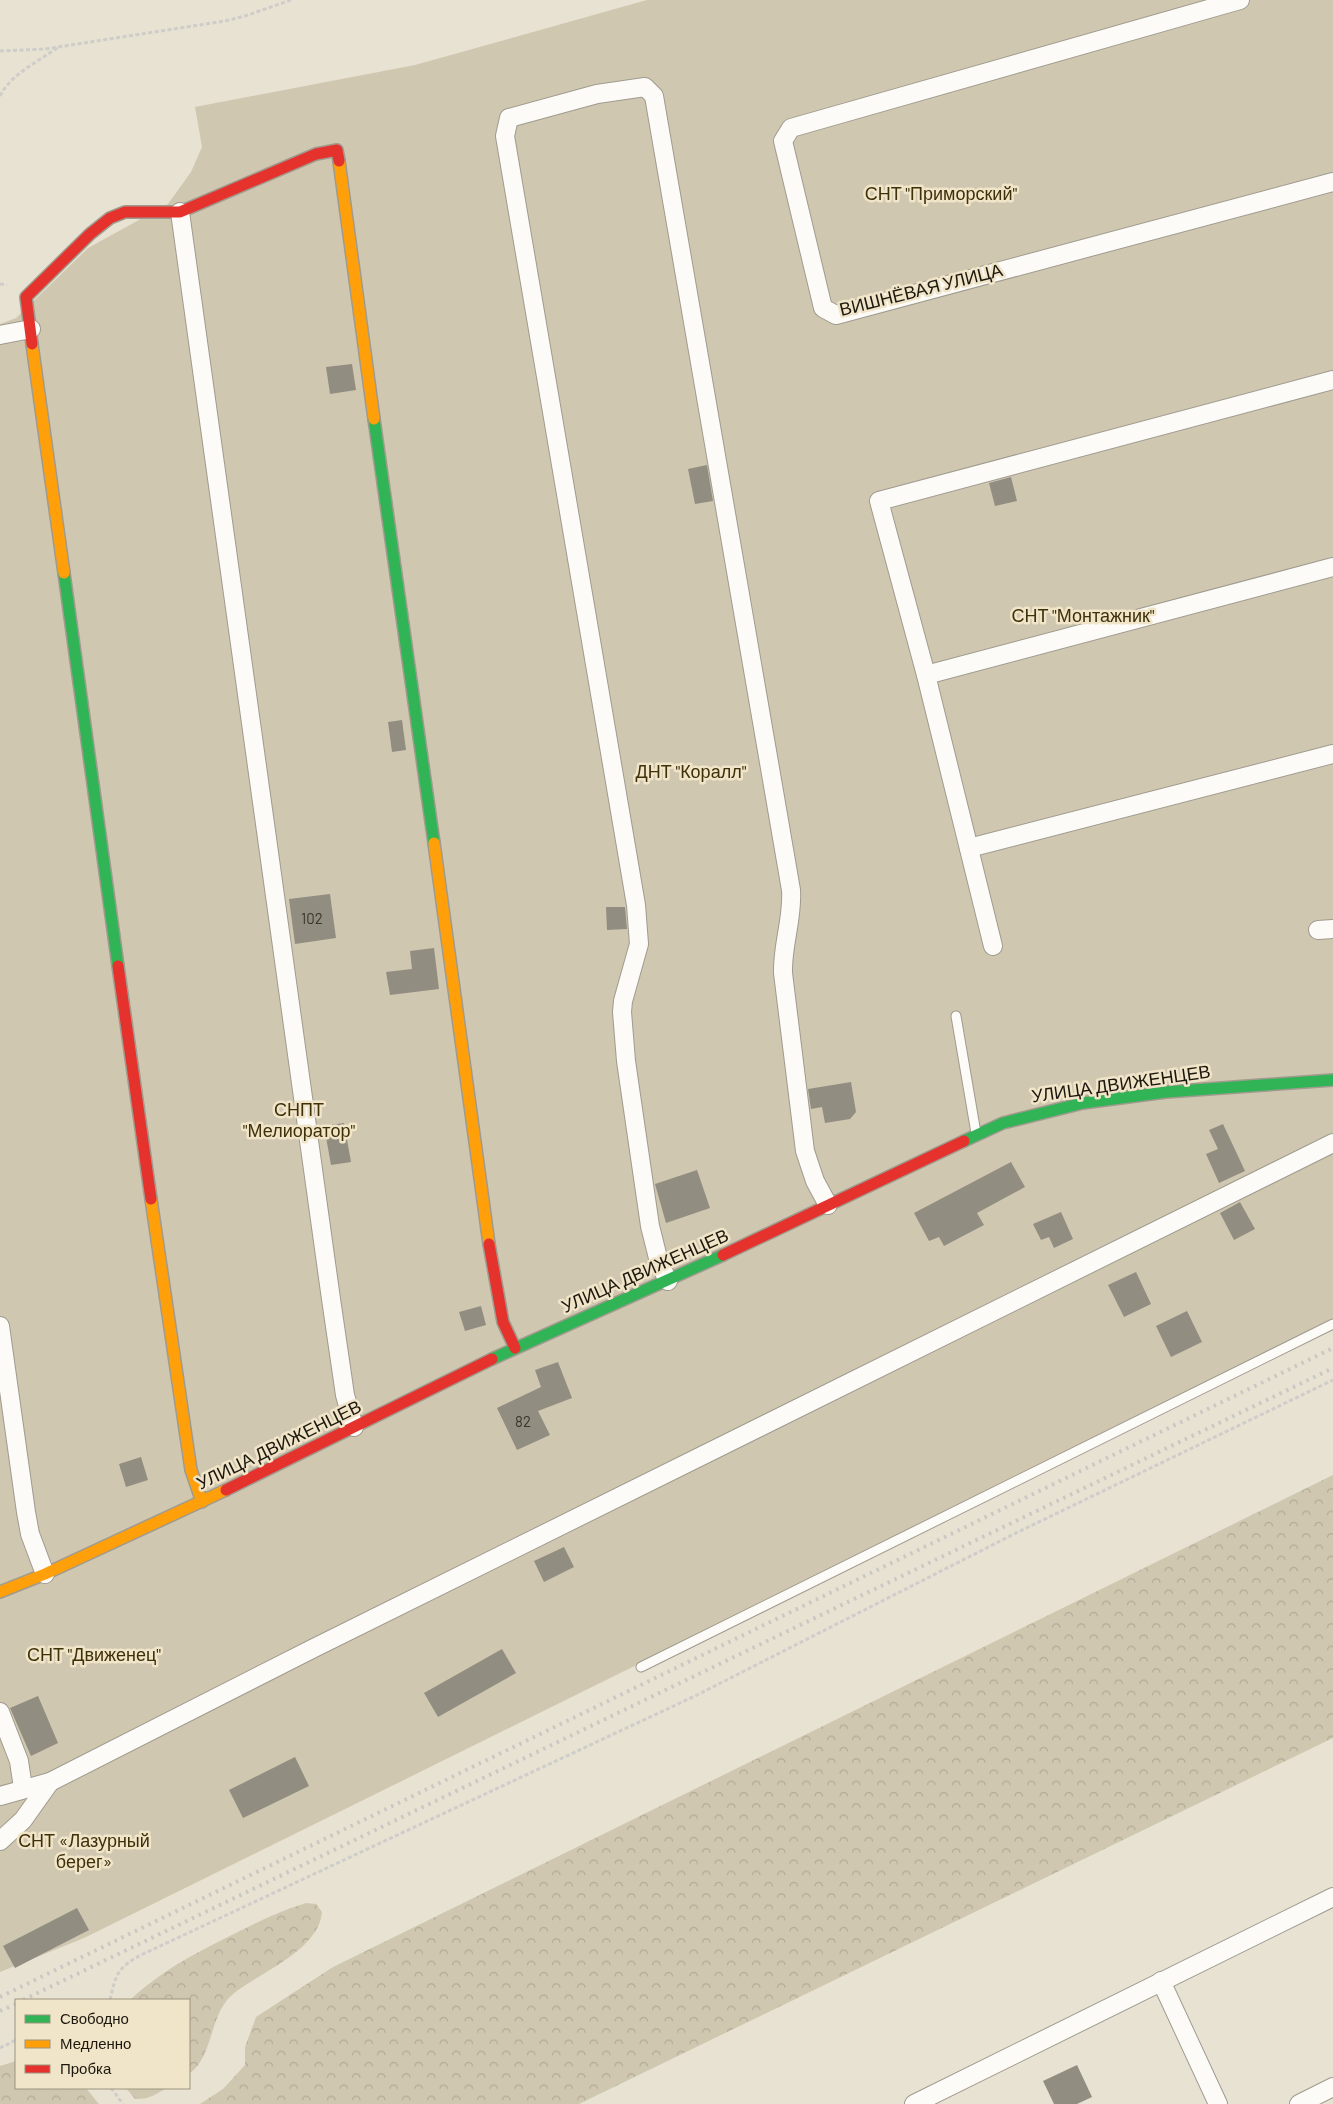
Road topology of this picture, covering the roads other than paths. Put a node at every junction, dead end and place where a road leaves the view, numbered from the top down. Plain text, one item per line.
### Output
1 (1240, 0) edge
2 (1333, 182) edge
3 (180, 212) junction
4 (31, 328) junction
5 (0, 335) edge
6 (1333, 380) edge
7 (1333, 567) edge
8 (926, 675) junction
9 (1333, 754) edge
10 (969, 848) junction
11 (993, 946) dead end
12 (956, 1016) dead end
13 (1333, 1080) edge
14 (976, 1133) junction
15 (1333, 1143) edge
16 (828, 1205) junction
17 (668, 1281) junction
18 (1333, 1324) edge
19 (0, 1326) edge
20 (515, 1348) junction
21 (354, 1427) junction
22 (202, 1502) junction
23 (45, 1574) junction
24 (0, 1592) edge
25 (641, 1666) dead end
26 (0, 1712) edge
27 (50, 1782) junction
28 (23, 1788) junction
29 (0, 1796) edge
30 (0, 1842) edge
31 (1333, 1896) edge
32 (1161, 1981) junction
33 (1333, 2087) edge
34 (914, 2104) edge
35 (1218, 2104) edge
36 (1299, 2104) edge

1 - 2 street, ВИШНЁВАЯ УЛИЦА
3 - 4 street
3 - 20 street
3 - 21 street
4 - 5 street
4 - 22 street
6 - 8 street
7 - 8 street
8 - 10 street
9 - 10 street
10 - 11 street
12 - 14 lane
13 - 14 street, УЛИЦА ДВИЖЕНЦЕВ
14 - 16 street, УЛИЦА ДВИЖЕНЦЕВ
15 - 27 street
16 - 17 street, УЛИЦА ДВИЖЕНЦЕВ
16 - 17 street
17 - 20 street, УЛИЦА ДВИЖЕНЦЕВ
18 - 25 lane
19 - 23 street
20 - 21 street, УЛИЦА ДВИЖЕНЦЕВ
21 - 22 street, УЛИЦА ДВИЖЕНЦЕВ
22 - 23 street, УЛИЦА ДВИЖЕНЦЕВ
23 - 24 street, УЛИЦА ДВИЖЕНЦЕВ
26 - 28 street
27 - 28 street
27 - 30 street
28 - 29 street
31 - 32 street
32 - 34 street
32 - 35 street
33 - 36 street

